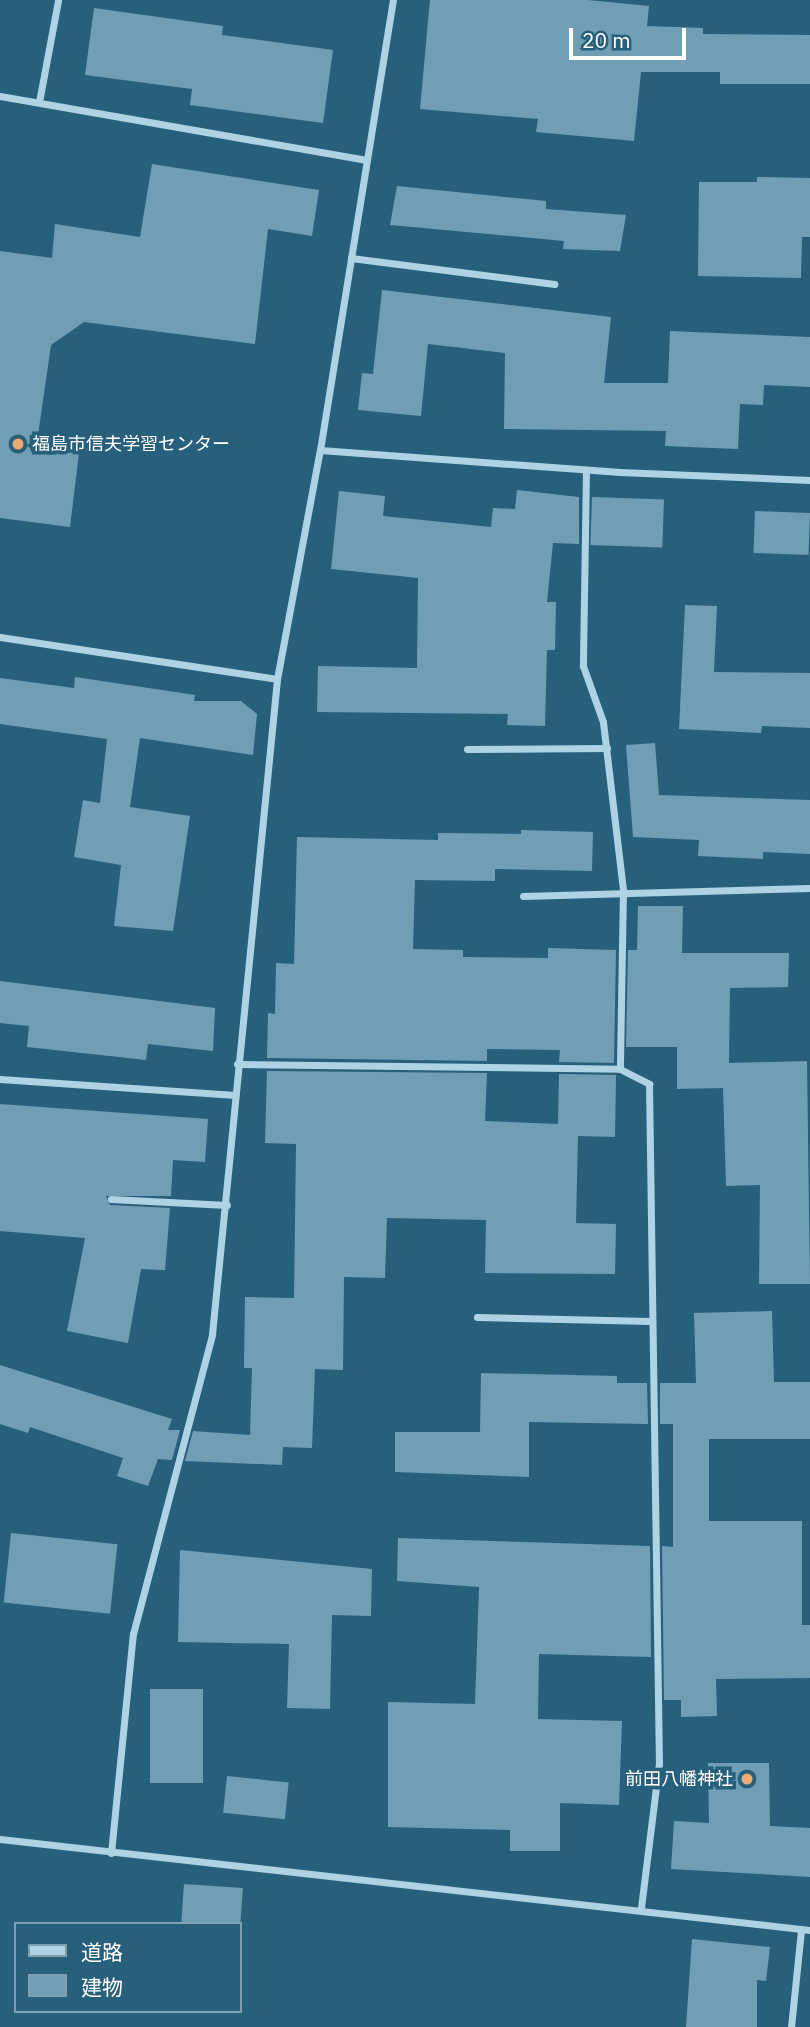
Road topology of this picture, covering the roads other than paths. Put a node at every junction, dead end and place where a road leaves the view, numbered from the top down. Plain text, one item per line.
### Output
1 (58, 0) edge
2 (393, 0) edge
3 (0, 96) edge
4 (39, 102) junction
5 (365, 160) junction
6 (351, 258) junction
7 (554, 285) dead end
8 (320, 450) junction
9 (586, 470) junction
10 (810, 480) edge
11 (0, 637) edge
12 (278, 679) junction
13 (607, 747) junction
14 (467, 750) dead end
15 (810, 888) edge
16 (623, 890) junction
17 (523, 896) dead end
18 (237, 1064) junction
19 (621, 1069) junction
20 (0, 1079) edge
21 (235, 1096) junction
22 (111, 1199) dead end
23 (227, 1205) junction
24 (477, 1317) dead end
25 (650, 1321) junction
26 (0, 1839) edge
27 (111, 1853) junction
28 (641, 1908) junction
29 (806, 1930) edge
30 (791, 2027) edge

1 - 4 street
2 - 5 street
3 - 4 street
4 - 5 street
5 - 6 street
6 - 7 street
6 - 8 street
8 - 9 street
8 - 12 street
9 - 10 street
9 - 13 street
11 - 12 street
12 - 18 street
13 - 14 street
13 - 16 street
15 - 16 street
16 - 17 street
16 - 19 street
18 - 19 street
18 - 21 street
19 - 25 street
20 - 21 street
21 - 23 street
22 - 23 street
23 - 27 street
24 - 25 street
25 - 28 street
26 - 27 street
27 - 28 street
28 - 29 street
29 - 30 street

